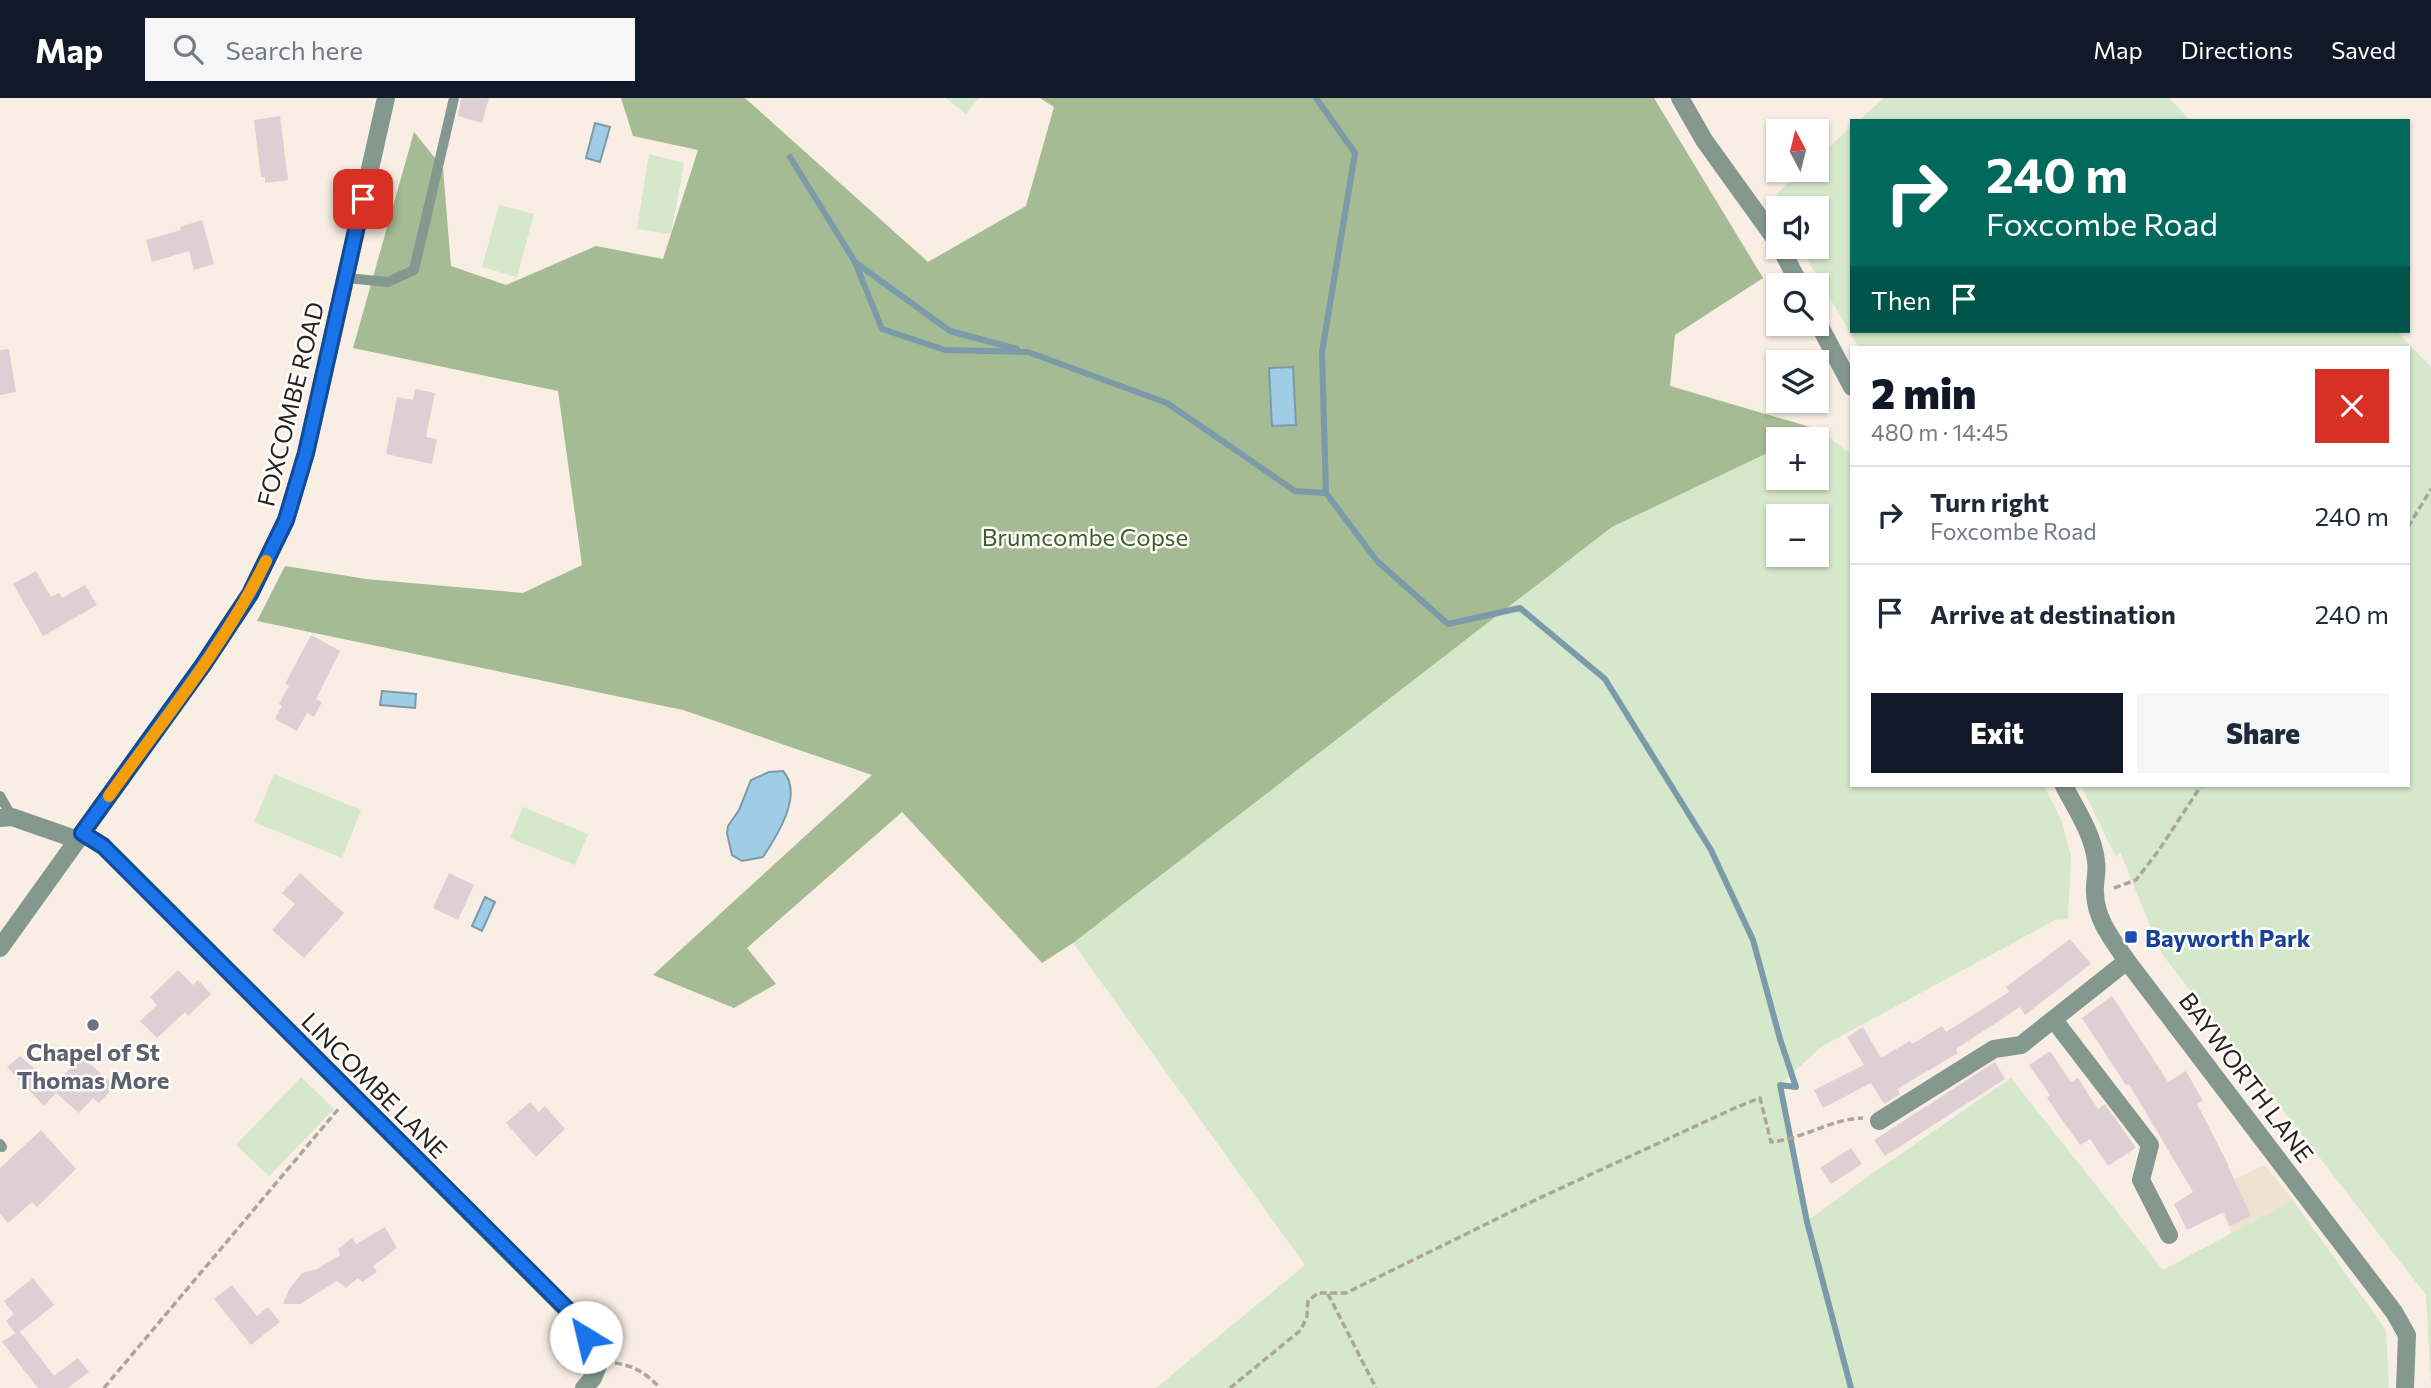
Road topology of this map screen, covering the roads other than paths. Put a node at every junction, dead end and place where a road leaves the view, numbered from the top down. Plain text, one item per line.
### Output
1 (386, 98) edge
2 (454, 98) edge
3 (1680, 98) edge
4 (1766, 227) edge
5 (346, 278) junction
6 (1825, 336) edge
7 (1850, 383) edge
8 (2065, 787) edge
9 (0, 796) edge
10 (6, 818) edge
11 (80, 836) junction
12 (0, 948) edge
13 (2127, 961) junction
14 (2054, 1020) junction
15 (1879, 1121) road end
16 (2169, 1235) dead end
17 (584, 1388) edge
18 (2405, 1388) edge

1 - 5 street, FOXCOMBE ROAD
2 - 5 lane
3 - 4 street
5 - 11 street, FOXCOMBE ROAD
6 - 7 street
8 - 13 street, BAYWORTH LANE
9 - 10 lane
10 - 11 street, LINCOMBE LANE
11 - 12 street, FOXCOMBE ROAD
11 - 17 street, LINCOMBE LANE
13 - 14 street
13 - 18 street, BAYWORTH LANE
14 - 15 street
14 - 16 street

